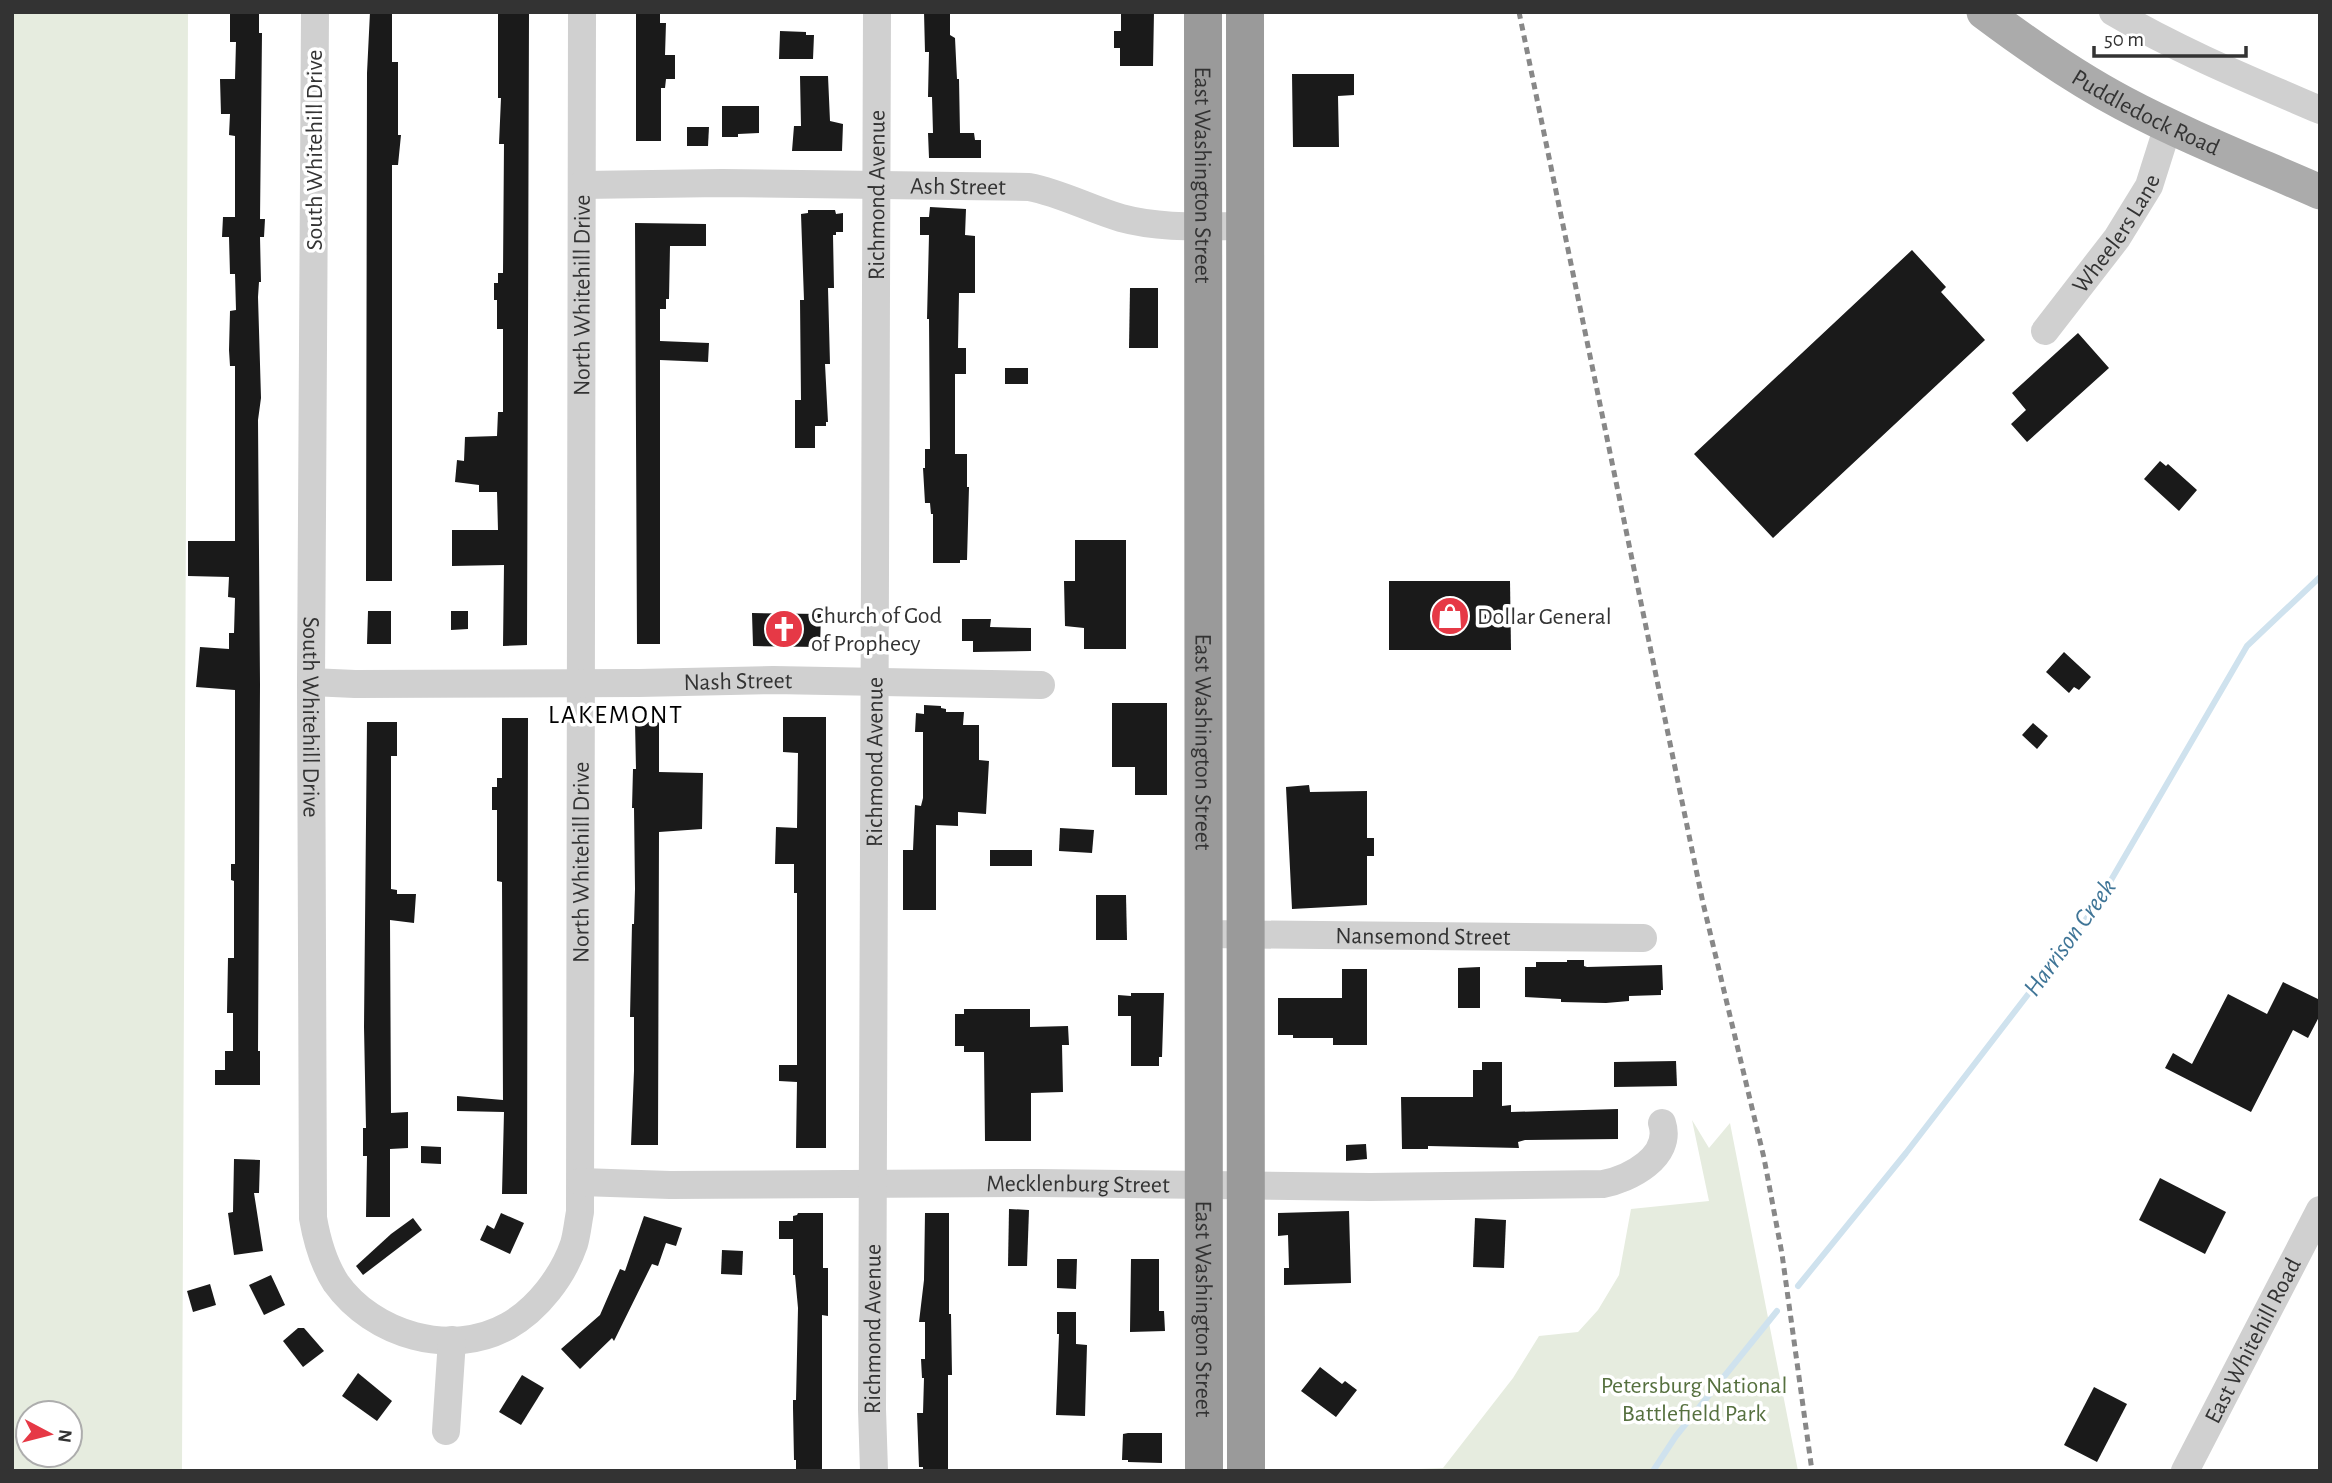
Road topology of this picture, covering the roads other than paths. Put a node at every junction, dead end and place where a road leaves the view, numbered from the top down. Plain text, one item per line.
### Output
1 (315, 12) edge
2 (582, 12) edge
3 (877, 12) edge
4 (1203, 12) edge
5 (1245, 12) edge
6 (1984, 12) edge
7 (2113, 12) edge
8 (2320, 110) edge
9 (2168, 126) junction
10 (582, 185) junction
11 (876, 185) junction
12 (2320, 192) edge
13 (1202, 226) junction
14 (1244, 226) junction
15 (2045, 331) dead end
16 (874, 681) junction
17 (311, 682) junction
18 (582, 683) junction
19 (1041, 685) dead end
20 (1203, 934) junction
21 (1246, 934) junction
22 (1643, 937) dead end
23 (1662, 1124) dead end
24 (581, 1182) junction
25 (874, 1183) junction
26 (1203, 1185) junction
27 (1246, 1185) junction
28 (2320, 1210) edge
29 (452, 1340) junction
30 (446, 1430) dead end
31 (874, 1471) edge
32 (1204, 1471) edge
33 (1246, 1471) edge
34 (2185, 1471) edge

1 - 17 street, South Whitehill Drive
2 - 10 street, North Whitehill Drive
3 - 11 street, Richmond Avenue
4 - 13 highway, East Washington Street
5 - 14 highway, East Washington Street
6 - 9 main road, Puddledock Road
7 - 8 street
9 - 12 main road, Puddledock Road
9 - 15 street, Wheelers Lane
10 - 11 street, Ash Street
10 - 18 street, North Whitehill Drive
11 - 13 street, Ash Street
11 - 16 street, Richmond Avenue
13 - 14 street, Ash Street
13 - 20 highway, East Washington Street
14 - 21 highway, East Washington Street
16 - 18 street, Nash Street
16 - 19 street, Nash Street
16 - 25 street, Richmond Avenue
17 - 18 street, Nash Street
17 - 29 street, South Whitehill Drive
18 - 24 street, North Whitehill Drive
20 - 21 street, Nansemond Street
20 - 26 highway, East Washington Street
21 - 22 street, Nansemond Street
21 - 27 highway, East Washington Street
23 - 27 street, Mecklenburg Street
24 - 25 street, Mecklenburg Street
24 - 29 street, North Whitehill Drive
25 - 26 street, Mecklenburg Street
25 - 31 street, Richmond Avenue
26 - 27 street, Mecklenburg Street
26 - 32 highway, East Washington Street
27 - 33 highway, East Washington Street
28 - 34 street, East Whitehill Road
29 - 30 street

